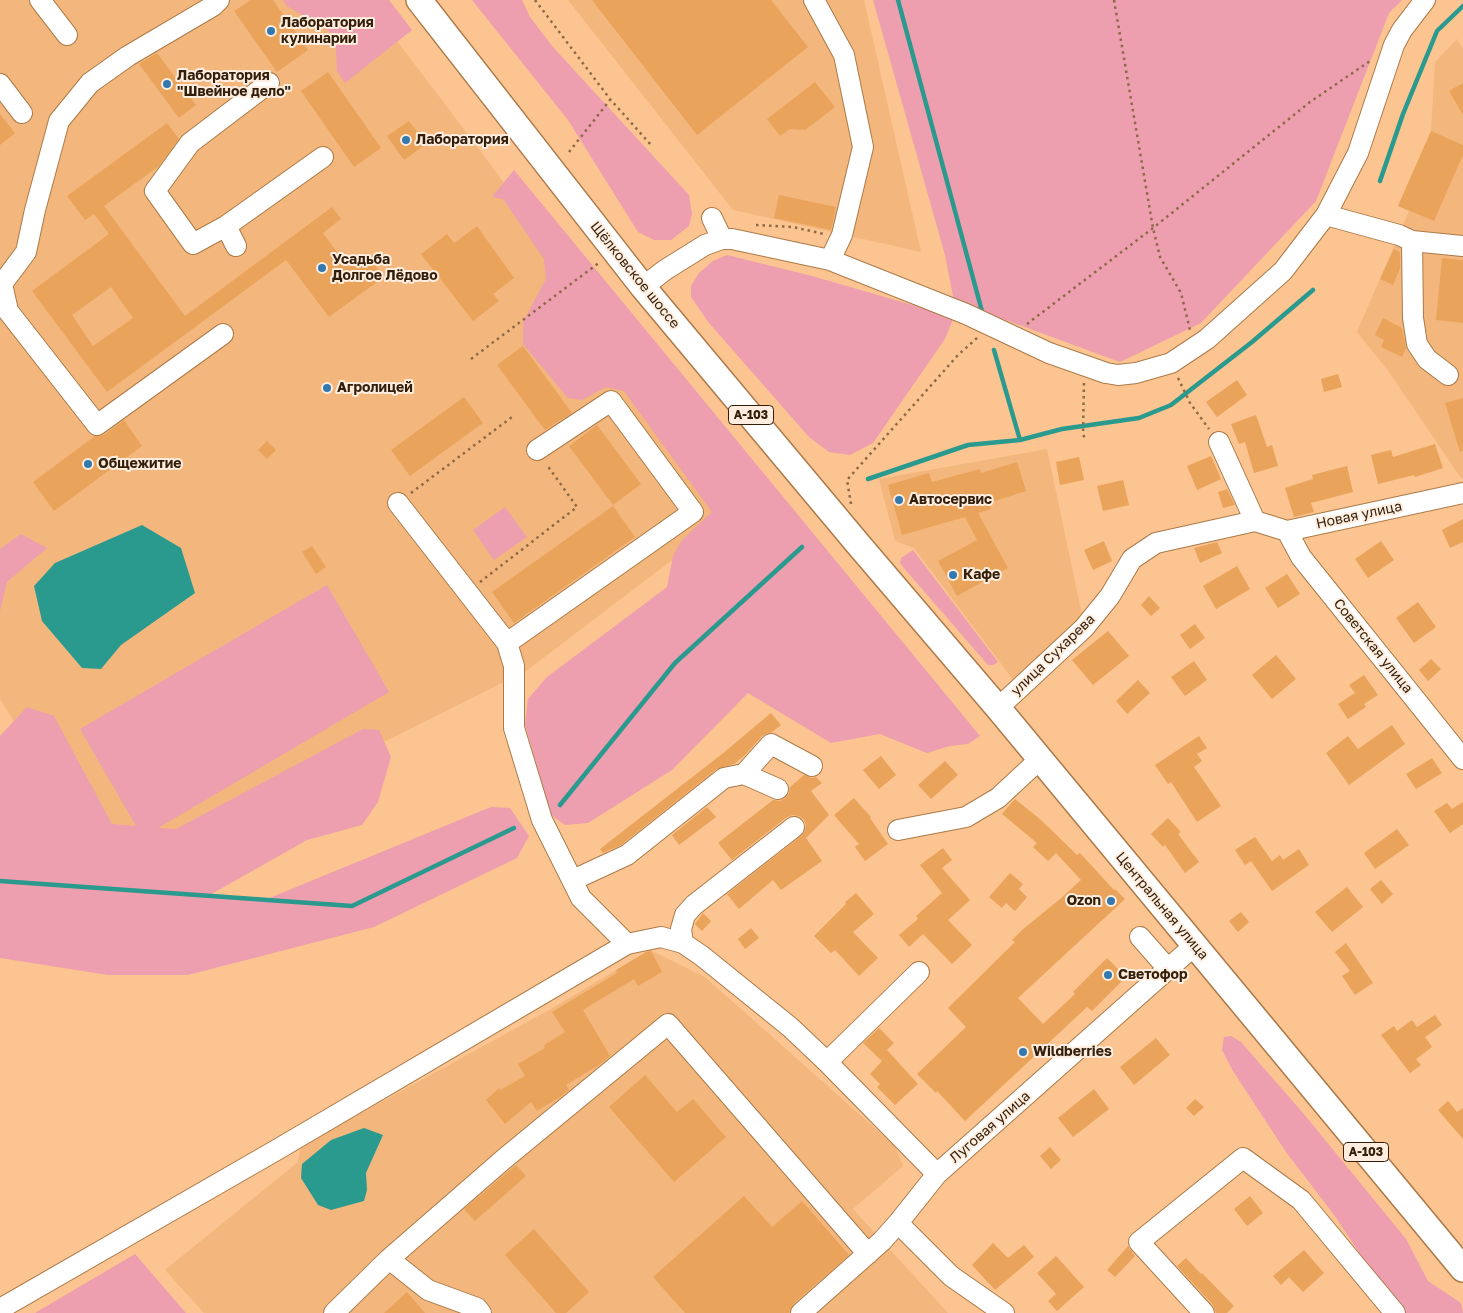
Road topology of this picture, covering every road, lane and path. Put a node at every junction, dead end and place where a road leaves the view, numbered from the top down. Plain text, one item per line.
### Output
1 (40, 0) edge
2 (219, 0) edge
3 (419, 0) edge
4 (535, 0) edge
5 (814, 0) edge
6 (1114, 0) edge
7 (1425, 0) edge
8 (67, 35) dead end
9 (1394, 45) junction
10 (0, 84) edge
11 (269, 84) dead end
12 (610, 99) junction
13 (22, 113) dead end
14 (651, 145) dead end
15 (569, 152) dead end
16 (323, 157) dead end
17 (1326, 215) junction
18 (712, 218) dead end
19 (753, 225) dead end
20 (226, 226) junction
21 (1153, 228) junction
22 (840, 238) junction
23 (722, 239) junction
24 (1412, 241) junction
25 (236, 246) dead end
26 (1463, 246) edge
27 (830, 260) junction
28 (601, 261) dead end
29 (643, 287) junction
30 (991, 326) junction
31 (1191, 333) dead end
32 (223, 334) dead end
33 (1012, 336) junction
34 (471, 359) dead end
35 (1084, 366) junction
36 (1176, 374) dead end
37 (1448, 375) dead end
38 (512, 417) dead end
39 (1085, 438) dead end
40 (1219, 442) joint
41 (537, 450) joint
42 (1463, 493) edge
43 (398, 503) joint
44 (852, 508) dead end
45 (1256, 521) junction
46 (1287, 531) junction
47 (858, 544) joint
48 (497, 569) dead end
49 (507, 643) junction
50 (998, 708) junction
51 (1040, 759) junction
52 (1463, 759) edge
53 (812, 766) dead end
54 (744, 774) junction
55 (778, 789) dead end
56 (794, 828) dead end
57 (898, 830) dead end
58 (573, 880) junction
59 (1140, 937) dead end
60 (682, 943) junction
61 (627, 944) junction
62 (1195, 945) junction
63 (1169, 970) junction
64 (919, 972) dead end
65 (827, 1062) junction
66 (937, 1174) junction
67 (898, 1223) junction
68 (868, 1254) junction
69 (389, 1259) junction
70 (1461, 1263) edge
71 (975, 1292) junction
72 (0, 1309) edge
73 (334, 1313) edge
74 (482, 1313) edge
75 (802, 1313) edge
76 (985, 1313) edge
77 (1004, 1313) edge
78 (1204, 1313) edge
79 (1395, 1313) edge

1 - 8 street
2 - 32 street
3 - 29 main road, Щёлковское шоссе / А-103
4 - 12 path
5 - 22 street
6 - 21 path
7 - 9 street
9 - 17 street
9 - 21 path
10 - 13 street
11 - 20 street
12 - 14 path
12 - 15 path
16 - 20 street
17 - 24 street
17 - 35 street
18 - 23 street
19 - 22 path
20 - 25 street
21 - 31 path
21 - 33 path
22 - 27 street
23 - 27 street
23 - 29 street
24 - 26 street
24 - 37 street
27 - 30 street
28 - 34 path
29 - 47 main road, Щёлковское шоссе / А-103
30 - 33 street
30 - 44 path
33 - 35 street
35 - 39 path
36 - 40 path
38 - 43 path
40 - 45 street
41 - 48 path
41 - 49 street
42 - 46 street, Новая улица
43 - 49 street
45 - 46 street
45 - 50 street, улица Сухарева
46 - 52 street, Советская улица
47 - 50 main road, Центральная улица / А-103
49 - 58 street
50 - 51 main road, Центральная улица / А-103
51 - 57 street
51 - 62 main road, Центральная улица / А-103
53 - 54 street
54 - 55 street
54 - 58 street
56 - 60 street
58 - 61 street
59 - 63 street
60 - 61 street
60 - 65 street
61 - 72 street
62 - 63 street, Луговая улица
62 - 70 main road, Центральная улица / А-103
63 - 66 street, Луговая улица
64 - 65 street
65 - 66 street
66 - 67 street, Луговая улица
67 - 68 street, Луговая улица
67 - 71 street
68 - 69 street
68 - 75 street, Луговая улица
69 - 73 street
69 - 74 street
71 - 76 street
71 - 77 street
78 - 79 street

